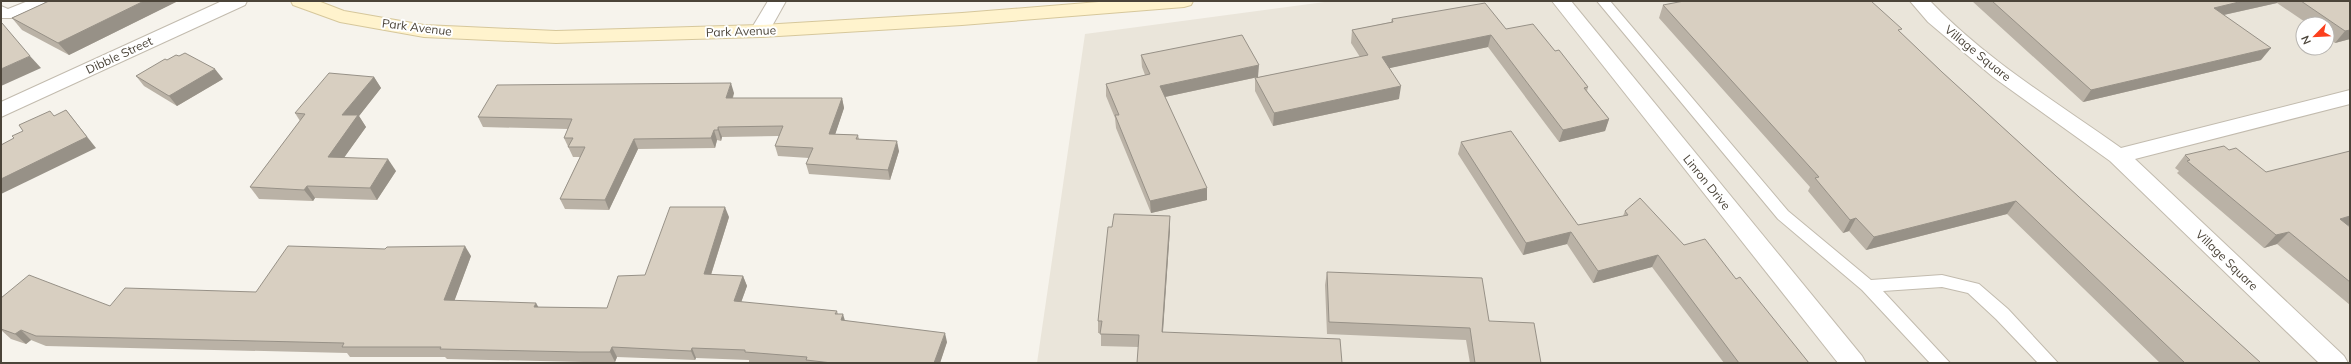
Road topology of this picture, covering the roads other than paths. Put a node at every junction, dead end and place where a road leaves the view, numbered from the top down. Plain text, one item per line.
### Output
1 (39, 1) edge
2 (238, 1) edge
3 (300, 1) edge
4 (777, 1) edge
5 (1184, 1) edge
6 (1561, 1) edge
7 (1603, 1) edge
8 (1919, 1) edge
9 (4, 13) edge
10 (760, 31) junction
11 (2350, 97) edge
12 (1, 110) edge
13 (2118, 156) junction
14 (1868, 286) junction
15 (1853, 363) edge
16 (1941, 363) edge
17 (2049, 363) edge
18 (2335, 363) edge

1 - 9 lane
2 - 12 street, Dibble Street
3 - 10 main road, Park Avenue
4 - 10 street
5 - 10 main road, Park Avenue
6 - 15 street, Linron Drive
7 - 14 lane
8 - 13 street, Village Square
11 - 13 street
13 - 18 street, Village Square
14 - 16 lane
14 - 17 lane

